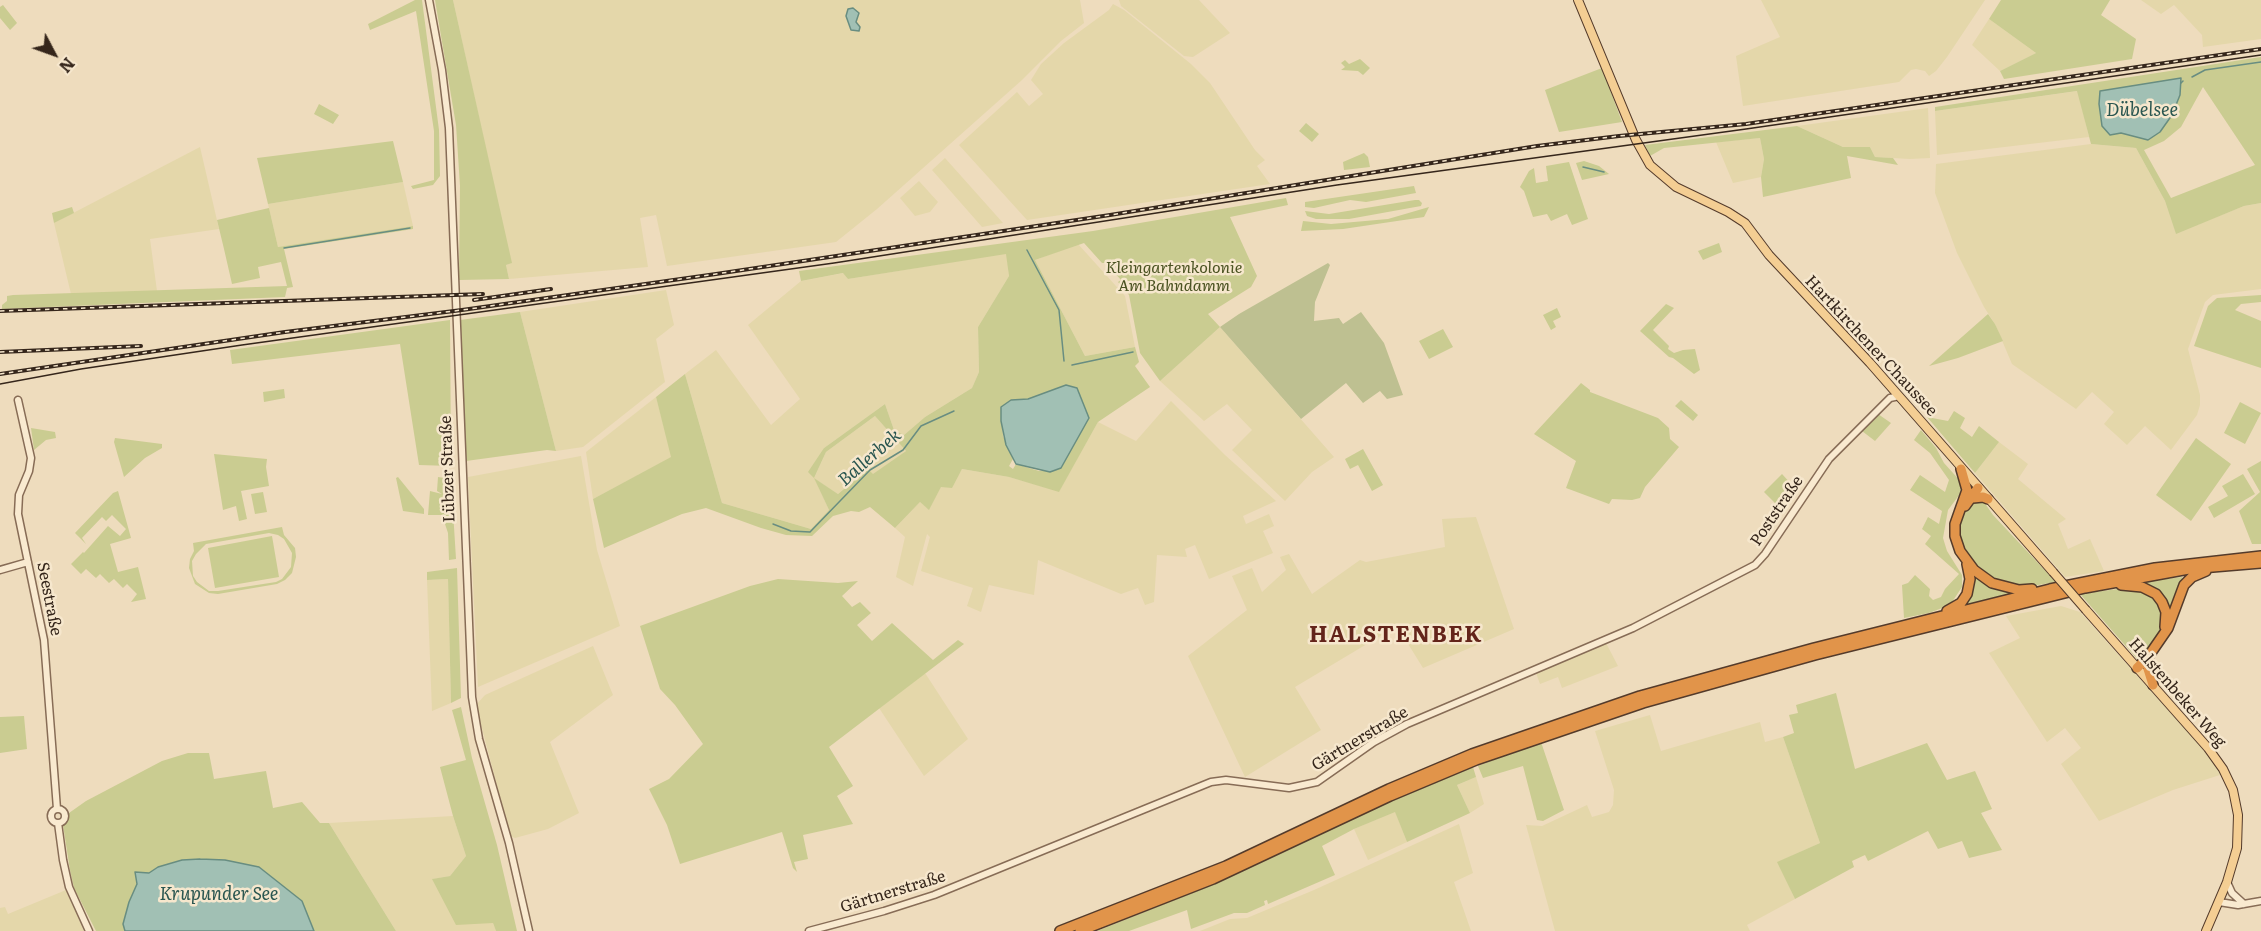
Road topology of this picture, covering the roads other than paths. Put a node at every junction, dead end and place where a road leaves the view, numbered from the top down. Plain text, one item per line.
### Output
1 (429, 0) edge
2 (1578, 0) edge
3 (1899, 396) junction
4 (18, 399) dead end
5 (1961, 469) junction
6 (1978, 488) junction
7 (1970, 496) junction
8 (1988, 499) junction
9 (2261, 556) edge
10 (28, 562) junction
11 (2261, 563) edge
12 (1967, 564) junction
13 (2244, 564) junction
14 (0, 570) edge
15 (1742, 572) joint
16 (2067, 588) joint
17 (2085, 588) junction
18 (2050, 589) junction
19 (1927, 620) junction
20 (2163, 636) junction
21 (2148, 657) junction
22 (2137, 668) junction
23 (2153, 686) junction
24 (2227, 882) junction
25 (2261, 901) edge
26 (2219, 902) junction
27 (2244, 904) junction
28 (89, 931) edge
29 (529, 931) edge
30 (809, 931) edge
31 (1060, 931) edge
32 (1080, 931) edge
33 (2206, 931) edge

1 - 29 street, Lübzer Straße
2 - 3 main road, Hartkirchener Chaussee
3 - 5 main road, Hartkirchener Chaussee
3 - 15 street, Poststraße
4 - 10 street, Seestraße
5 - 6 main road, Hartkirchener Chaussee
5 - 7 highway
6 - 7 highway
6 - 8 main road, Hartkirchener Chaussee
7 - 8 highway
7 - 12 highway
8 - 16 main road, Hartkirchener Chaussee, bridge
9 - 18 highway
10 - 14 street
10 - 28 street, Seestraße
11 - 13 highway
12 - 18 highway
12 - 19 highway
13 - 17 highway
13 - 20 highway
15 - 30 street, Gärtnerstraße
16 - 22 main road, Halstenbeker Weg, bridge
17 - 20 highway
17 - 32 highway
18 - 19 highway
19 - 31 highway
20 - 21 highway
21 - 22 highway
21 - 23 highway
22 - 23 main road, Halstenbeker Weg
23 - 24 main road, Halstenbeker Weg
24 - 26 main road, Halstenbeker Weg
24 - 27 street
25 - 27 street
26 - 27 street
26 - 33 main road, Halstenbeker Weg

